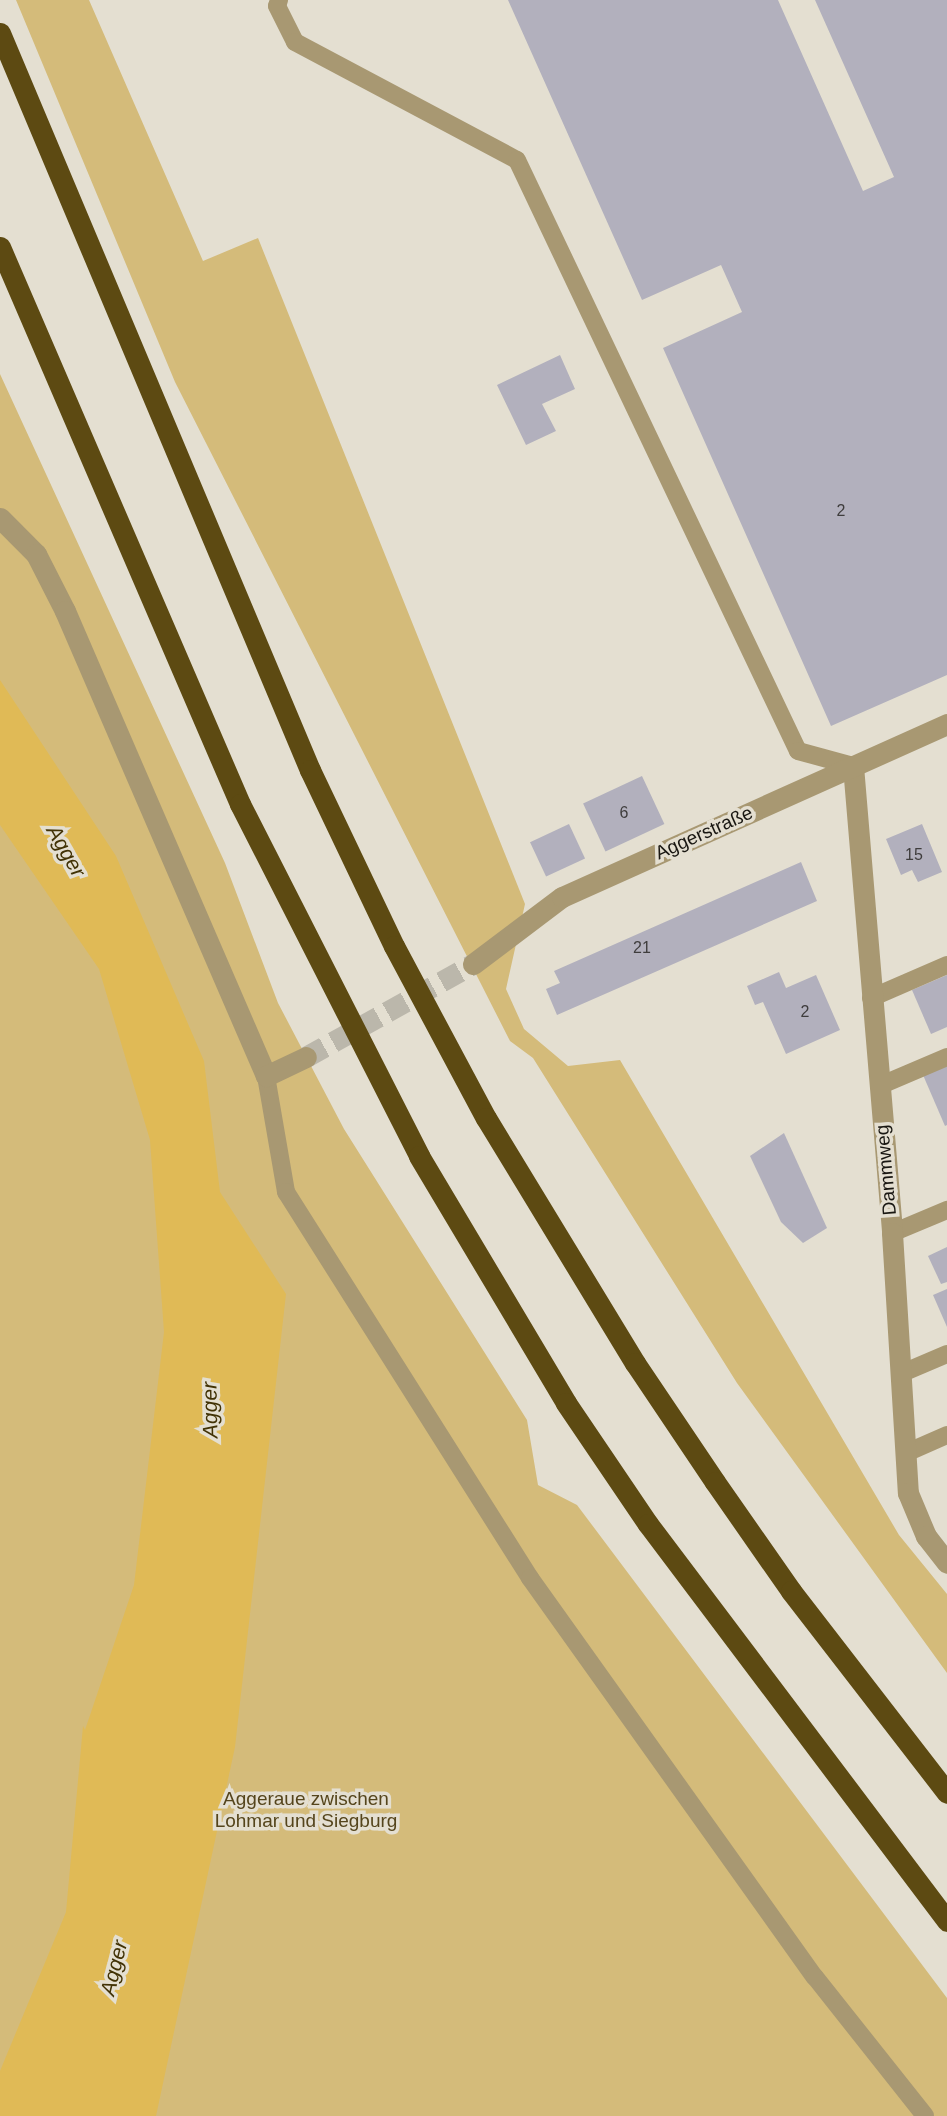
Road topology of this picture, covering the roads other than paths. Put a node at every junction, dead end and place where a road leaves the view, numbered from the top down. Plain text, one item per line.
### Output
1 (279, 0) edge
2 (0, 33) edge
3 (0, 247) edge
4 (0, 518) edge
5 (947, 724) edge
6 (853, 766) junction
7 (473, 964) tunnel mouth
8 (947, 965) edge
9 (871, 998) junction
10 (306, 1057) tunnel mouth
11 (947, 1057) edge
12 (266, 1076) junction
13 (878, 1086) junction
14 (947, 1210) edge
15 (892, 1233) junction
16 (947, 1354) edge
17 (900, 1374) junction
18 (947, 1435) edge
19 (906, 1453) junction
20 (947, 1563) edge
21 (947, 1793) edge
22 (947, 1921) edge
23 (925, 2116) edge

1 - 6 lane
2 - 21 highway
3 - 22 highway
4 - 12 street
5 - 6 street, Aggerstraße
6 - 7 street, Aggerstraße
6 - 9 street, Dammweg
8 - 9 lane
9 - 13 street, Dammweg
10 - 12 street
11 - 13 lane
12 - 23 lane
13 - 15 street, Dammweg
14 - 15 lane
15 - 17 street, Dammweg
16 - 17 lane
17 - 19 street, Dammweg
18 - 19 lane
19 - 20 street, Dammweg

